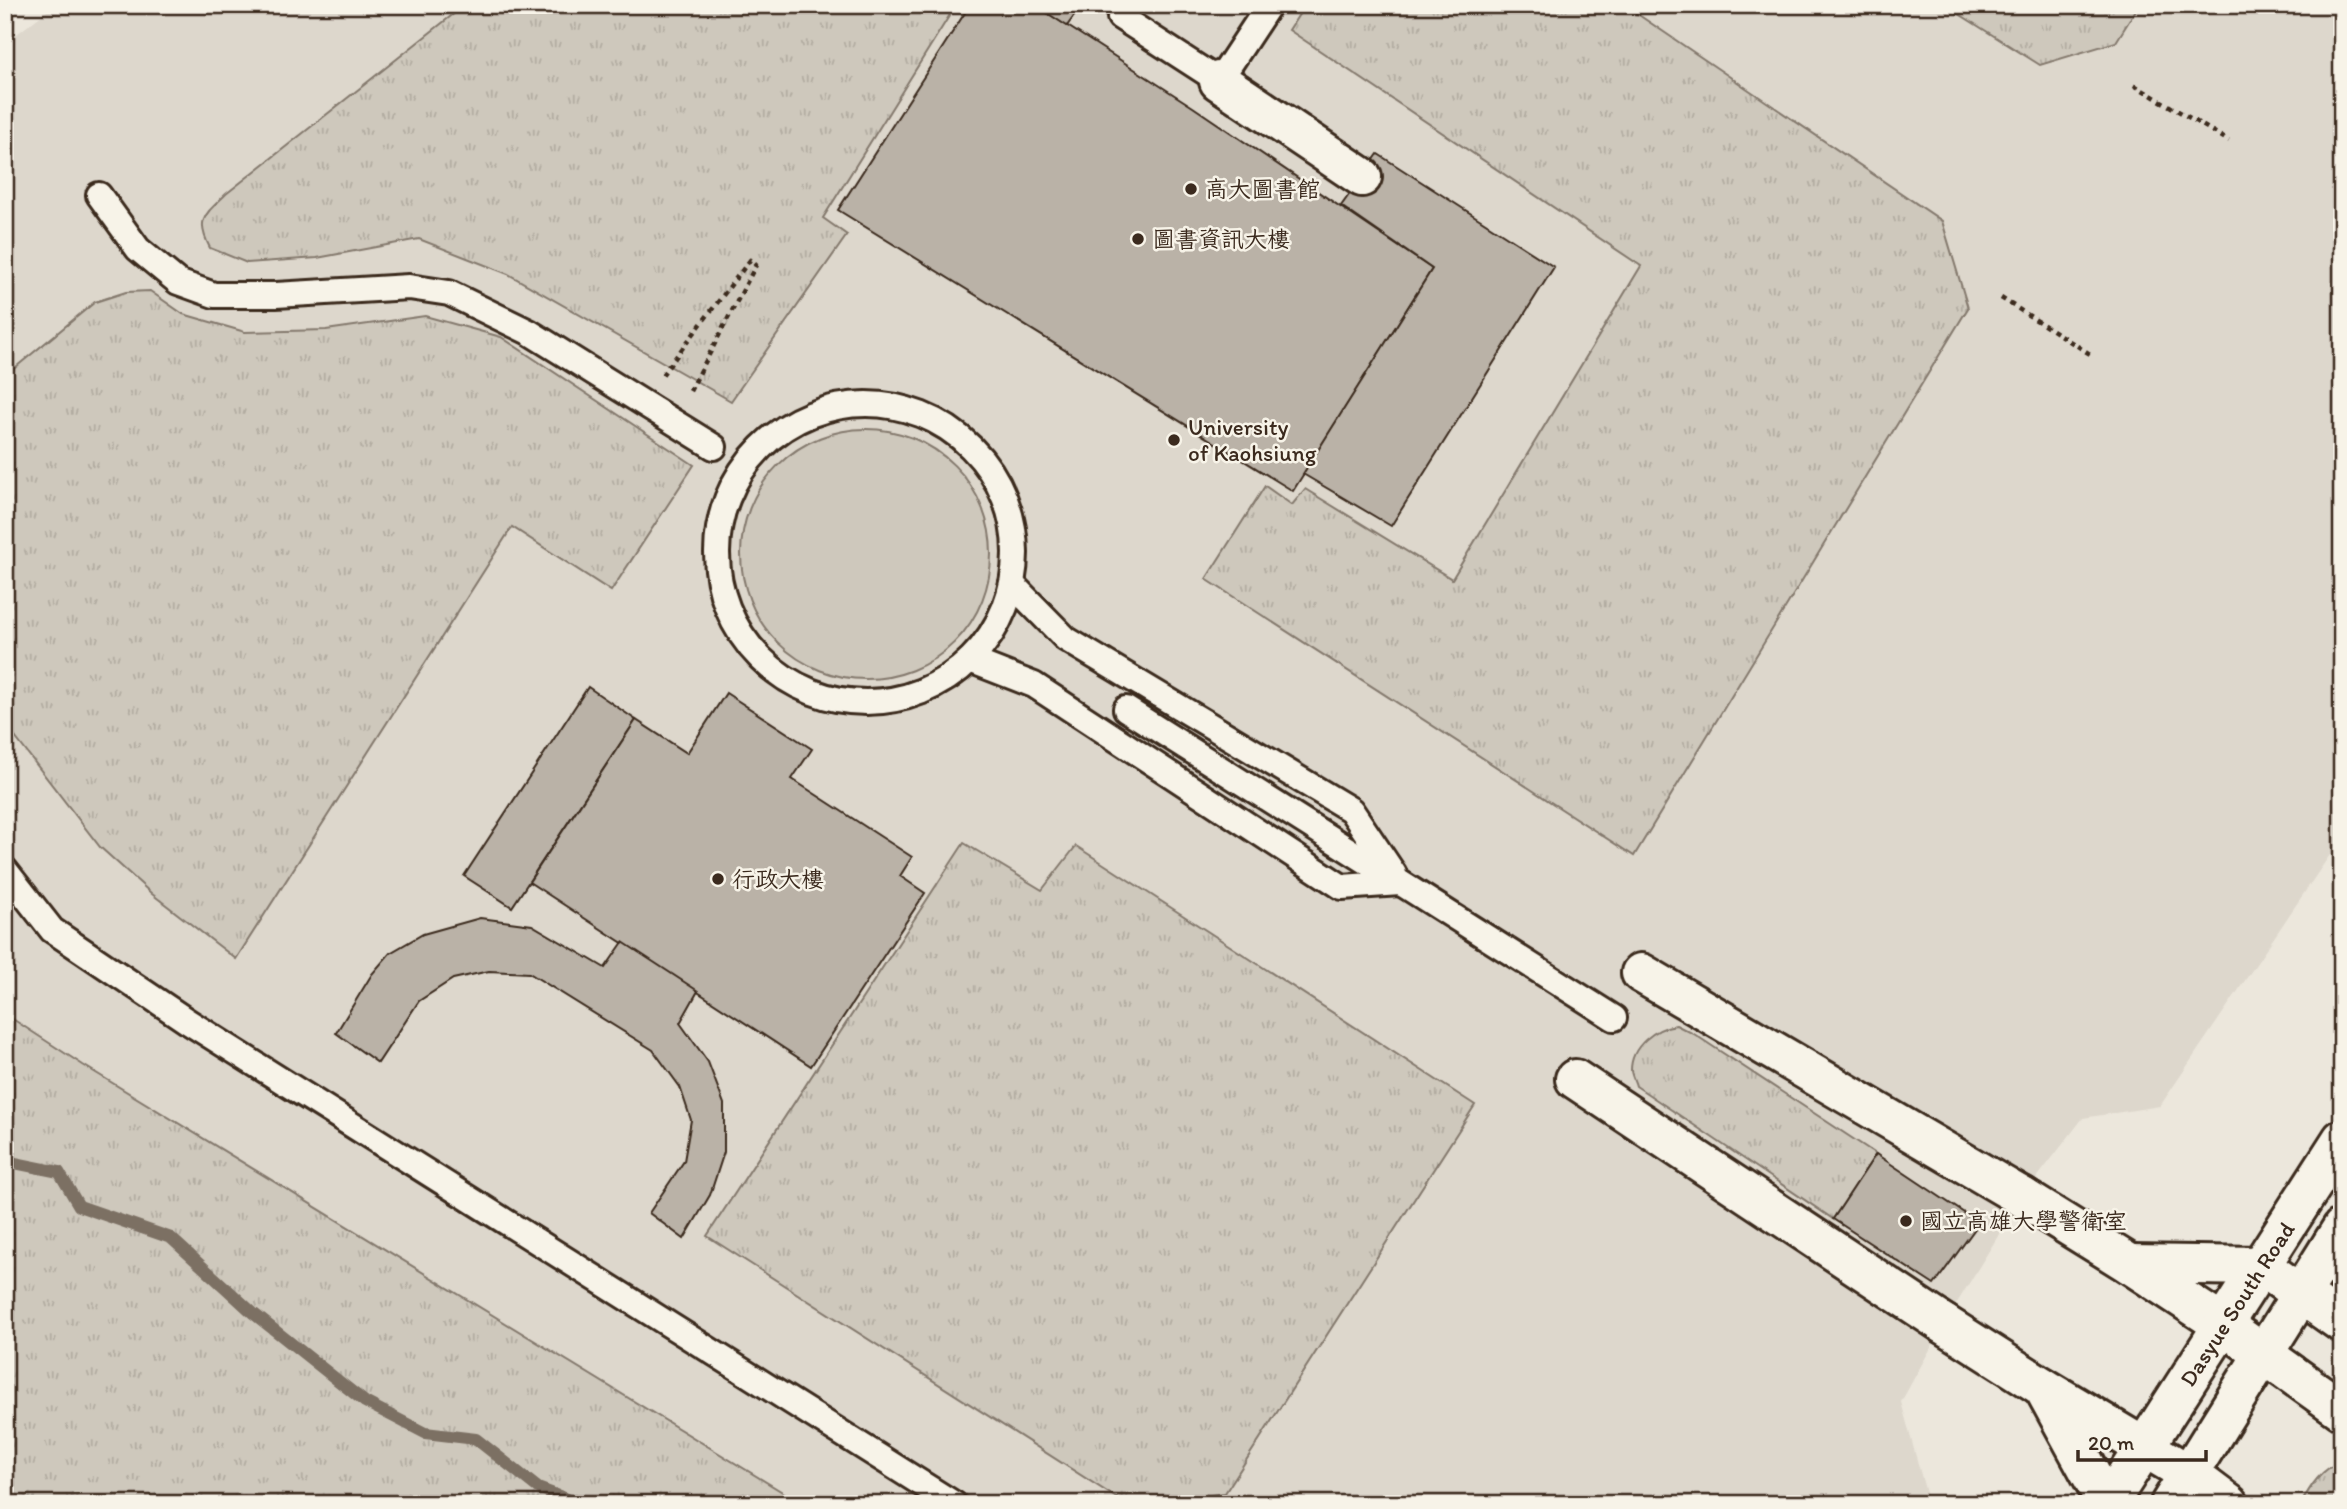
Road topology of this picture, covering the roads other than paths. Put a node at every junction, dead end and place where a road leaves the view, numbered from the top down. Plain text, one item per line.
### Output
1 (1128, 5) edge
2 (1269, 5) edge
3 (1219, 81) junction
4 (1362, 177) dead end
5 (99, 195) dead end
6 (714, 447) dead end
7 (1012, 584) junction
8 (970, 660) junction
9 (1126, 709) dead end
10 (5, 870) edge
11 (1400, 883) junction
12 (1641, 973) dead end
13 (1614, 1018) dead end
14 (1575, 1079) dead end
15 (2342, 1139) edge
16 (2342, 1228) edge
17 (2130, 1264) junction
18 (2261, 1266) junction
19 (2300, 1293) junction
20 (2342, 1323) edge
21 (2223, 1325) junction
22 (2263, 1354) junction
23 (2043, 1387) junction
24 (2342, 1410) edge
25 (2145, 1447) junction
26 (2179, 1489) edge
27 (954, 1504) edge
28 (2107, 1504) edge
29 (2229, 1504) edge

1 - 3 lane
2 - 3 lane
3 - 4 street
5 - 6 lane
7 - 8 lane
7 - 8 lane
7 - 11 lane
8 - 11 lane
9 - 11 lane
10 - 27 lane
11 - 13 lane
12 - 17 street
14 - 23 street
15 - 18 street, Dasyue South Road
16 - 19 street, Dasyue South Road
17 - 18 street
17 - 21 street
18 - 19 street
18 - 21 street, Dasyue South Road
19 - 20 street
19 - 22 street, Dasyue South Road
21 - 22 street
21 - 25 street, Dasyue South Road
22 - 24 street
22 - 26 street, Dasyue South Road
23 - 25 street
23 - 28 street
25 - 26 street
25 - 28 street, Dasyue South Road
26 - 29 street

